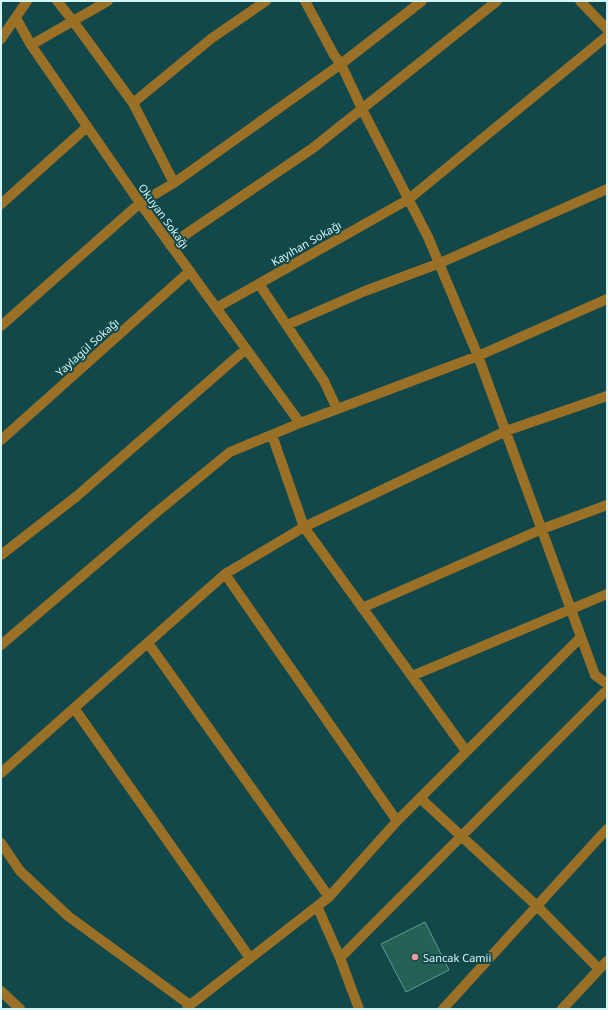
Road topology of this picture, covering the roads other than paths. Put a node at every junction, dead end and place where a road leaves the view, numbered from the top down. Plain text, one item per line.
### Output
1 (27, 1) edge
2 (57, 1) edge
3 (108, 1) edge
4 (266, 1) edge
5 (305, 1) edge
6 (422, 1) edge
7 (497, 1) edge
8 (580, 1) edge
9 (16, 18) junction
10 (73, 21) junction
11 (607, 30) edge
12 (607, 36) edge
13 (1, 40) edge
14 (31, 45) junction
15 (341, 64) junction
16 (133, 103) junction
17 (362, 109) junction
18 (87, 127) junction
19 (174, 183) junction
20 (607, 189) edge
21 (408, 199) junction
22 (140, 203) junction
23 (1, 204) edge
24 (170, 245) junction
25 (440, 263) junction
26 (190, 271) junction
27 (259, 284) junction
28 (607, 299) edge
29 (216, 308) junction
30 (287, 325) junction
31 (1, 326) edge
32 (246, 349) junction
33 (478, 356) junction
34 (607, 396) edge
35 (337, 409) junction
36 (300, 423) junction
37 (506, 431) junction
38 (272, 435) junction
39 (1, 440) edge
40 (607, 505) edge
41 (304, 527) junction
42 (542, 529) junction
43 (1, 555) edge
44 (225, 574) junction
45 (607, 594) edge
46 (362, 608) junction
47 (571, 609) junction
48 (581, 637) junction
49 (148, 643) junction
50 (1, 645) edge
51 (412, 676) junction
52 (607, 684) edge
53 (607, 690) edge
54 (74, 708) junction
55 (466, 751) junction
56 (1, 773) edge
57 (420, 798) junction
58 (397, 821) junction
59 (607, 829) edge
60 (462, 836) junction
61 (1, 843) edge
62 (329, 897) junction
63 (317, 906) junction
64 (537, 906) junction
65 (250, 958) junction
66 (340, 958) junction
67 (607, 961) edge
68 (599, 969) junction
69 (1, 991) edge
70 (188, 1007) edge
71 (20, 1009) edge
72 (359, 1009) edge
73 (443, 1009) edge
74 (562, 1009) edge

1 - 9 street
2 - 10 street
3 - 10 street
4 - 16 street
5 - 15 street
6 - 15 street
7 - 17 street
8 - 11 street
9 - 13 street
9 - 14 street, Okuyan Sokağı
10 - 14 street
10 - 16 street
12 - 21 street, Kayıhan Sokağı
14 - 18 street, Okuyan Sokağı
15 - 17 street
15 - 19 street
16 - 19 street
17 - 21 street
17 - 24 street
18 - 22 street, Okuyan Sokağı
18 - 23 street
19 - 22 street
20 - 25 street
21 - 25 street
21 - 27 street, Kayıhan Sokağı
22 - 24 street, Okuyan Sokağı
22 - 31 street
24 - 26 street, Okuyan Sokağı
25 - 30 street
25 - 33 street
26 - 29 street, Okuyan Sokağı
26 - 39 street, Yaylagül Sokağı
27 - 29 street, Kayıhan Sokağı
27 - 30 street
28 - 33 street
29 - 32 street, Okuyan Sokağı
30 - 35 street
32 - 36 street, Okuyan Sokağı
32 - 43 street
33 - 35 street
33 - 37 street
34 - 37 street
35 - 36 street
36 - 38 street
37 - 41 street
37 - 42 street
38 - 41 street
38 - 50 street
40 - 42 street
41 - 44 street
41 - 46 street
42 - 46 street
42 - 47 street
44 - 49 street
44 - 58 street
45 - 47 street
46 - 51 street
47 - 48 street
47 - 51 street
48 - 52 street
48 - 55 street
49 - 54 street
49 - 62 street
51 - 55 street
53 - 60 street
54 - 56 street
54 - 65 street
55 - 57 street
57 - 58 street
57 - 60 street
58 - 62 street
59 - 64 street
60 - 64 street
60 - 66 street
61 - 70 street
62 - 63 street
63 - 65 street
63 - 66 street
64 - 68 street
64 - 73 street
65 - 70 street
66 - 72 street
67 - 68 street
68 - 74 street
69 - 71 street

